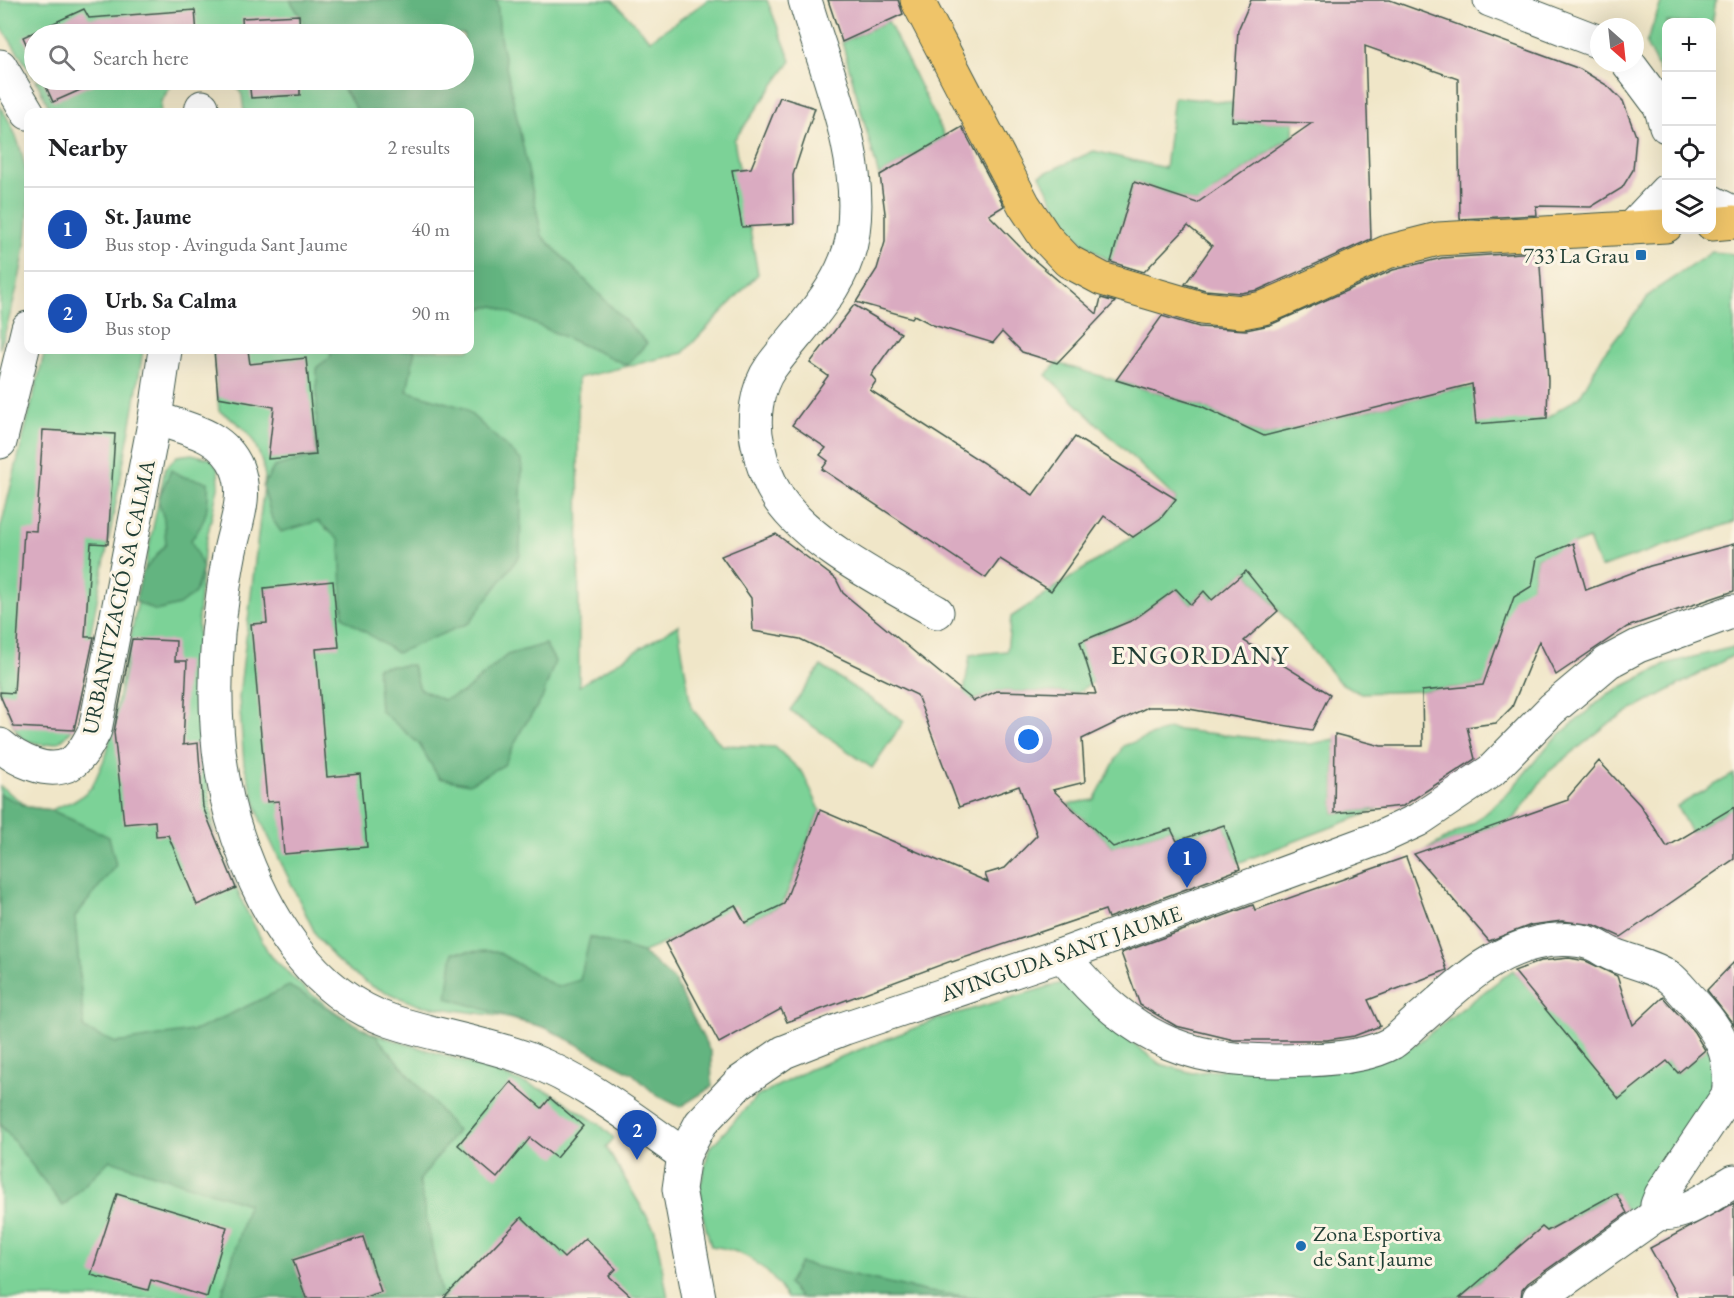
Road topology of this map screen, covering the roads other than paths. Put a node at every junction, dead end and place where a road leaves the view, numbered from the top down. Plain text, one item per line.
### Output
1 (804, 0) edge
2 (917, 0) edge
3 (1490, 0) edge
4 (1590, 39) edge
5 (0, 66) edge
6 (1635, 72) edge
7 (26, 108) edge
8 (1662, 113) edge
9 (1662, 195) edge
10 (1716, 204) edge
11 (1734, 213) edge
12 (1734, 222) edge
13 (1716, 224) edge
14 (1662, 226) edge
15 (1631, 228) junction
16 (24, 344) edge
17 (164, 354) edge
18 (155, 418) junction
19 (0, 442) edge
20 (1734, 610) edge
21 (937, 612) dead end
22 (0, 745) edge
23 (1062, 955) junction
24 (684, 1155) junction
25 (1734, 1181) edge
26 (1659, 1213) junction
27 (699, 1298) edge
28 (1539, 1298) edge

1 - 21 street
2 - 15 main road
3 - 4 street
5 - 7 street
6 - 8 street
9 - 15 street
10 - 11 street
12 - 13 main road
14 - 15 main road
16 - 19 street
17 - 18 street, URBANITZACIÓ SA CALMA
18 - 22 street, URBANITZACIÓ SA CALMA
18 - 24 street
20 - 23 street, AVINGUDA SANT JAUME
23 - 24 street, AVINGUDA SANT JAUME
23 - 26 street
24 - 27 street, AVINGUDA SANT JAUME
25 - 26 street
26 - 28 street

